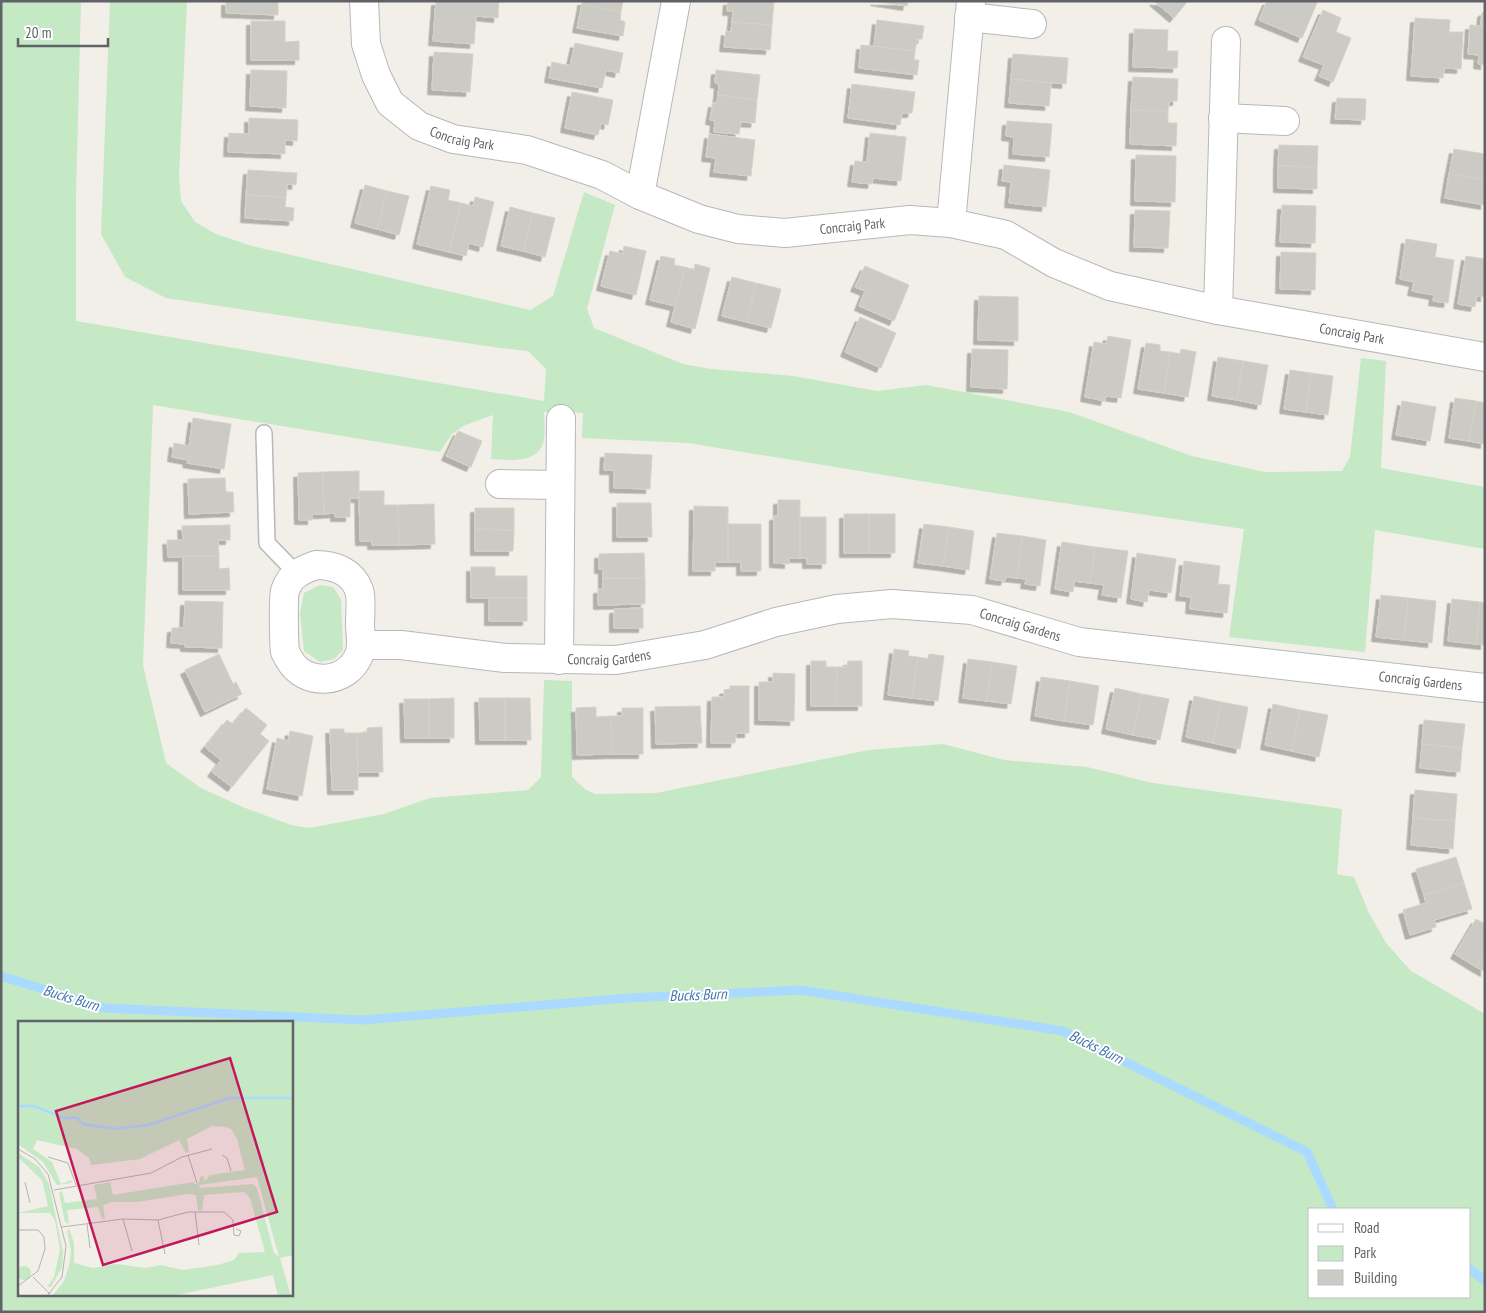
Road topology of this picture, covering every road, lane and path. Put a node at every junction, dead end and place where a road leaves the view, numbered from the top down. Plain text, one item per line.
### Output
1 (364, 1) edge
2 (676, 1) edge
3 (970, 9) edge
4 (1032, 24) dead end
5 (1226, 41) dead end
6 (1223, 118) junction
7 (1285, 121) dead end
8 (640, 195) junction
9 (951, 223) junction
10 (1218, 310) junction
11 (1485, 356) edge
12 (561, 419) dead end
13 (264, 433) dead end
14 (500, 484) dead end
15 (560, 485) junction
16 (297, 574) junction
17 (361, 645) junction
18 (559, 660) junction
19 (1485, 688) edge

1 - 8 street, Concraig Park
2 - 8 street
3 - 4 street
3 - 9 street
5 - 6 street
6 - 7 street
6 - 10 street
8 - 9 street, Concraig Park
9 - 10 street, Concraig Park
10 - 11 street, Concraig Park
12 - 15 street, Concraig Gardens
13 - 16 lane
14 - 15 street
15 - 18 street, Concraig Gardens
16 - 17 street
16 - 17 street
17 - 18 street, Concraig Gardens
18 - 19 street, Concraig Gardens

